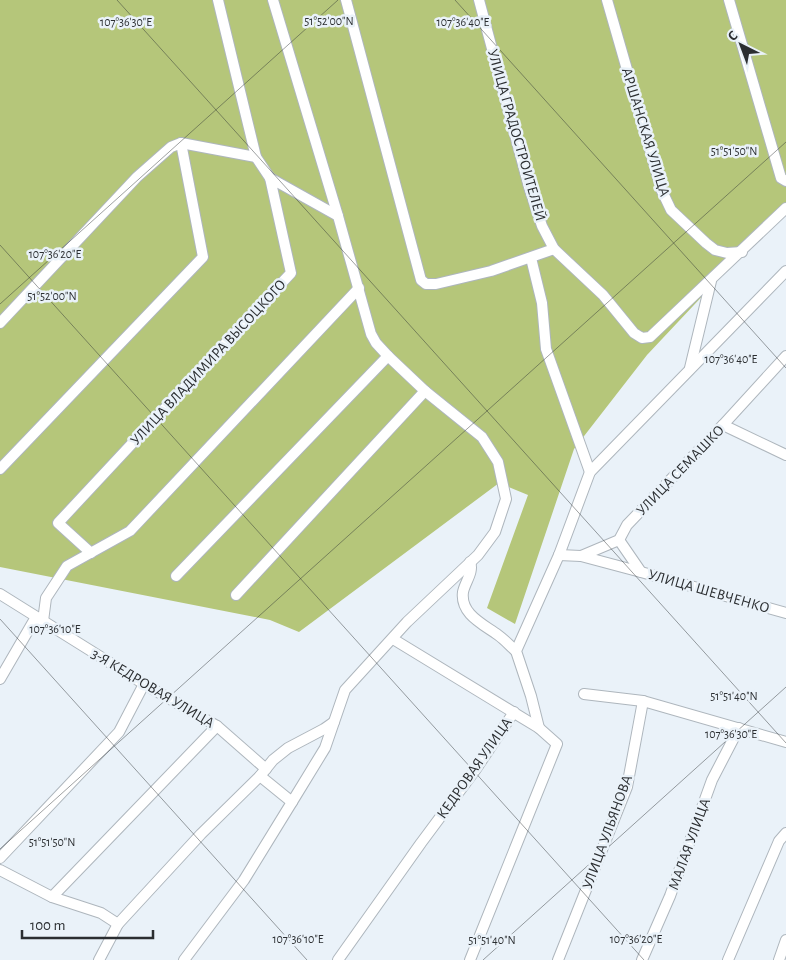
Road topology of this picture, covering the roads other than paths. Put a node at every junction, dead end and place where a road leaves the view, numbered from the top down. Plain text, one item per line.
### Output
1 (218, 0) edge
2 (273, 0) edge
3 (346, 0) edge
4 (479, 0) edge
5 (607, 0) edge
6 (729, 0) edge
7 (181, 142) junction
8 (256, 157) junction
9 (270, 178) junction
10 (786, 181) edge
11 (786, 208) edge
12 (338, 216) junction
13 (554, 249) junction
14 (742, 252) junction
15 (531, 258) junction
16 (786, 271) edge
17 (712, 280) junction
18 (359, 288) junction
19 (0, 323) edge
20 (388, 356) junction
21 (786, 356) edge
22 (689, 370) junction
23 (425, 391) junction
24 (723, 425) junction
25 (786, 455) edge
26 (0, 469) edge
27 (590, 472) junction
28 (619, 540) junction
29 (91, 553) junction
30 (559, 555) junction
31 (581, 556) junction
32 (470, 562) junction
33 (640, 572) junction
34 (176, 576) dead end
35 (236, 595) dead end
36 (4, 597) edge
37 (786, 613) edge
38 (39, 619) junction
39 (393, 639) junction
40 (516, 651) junction
41 (0, 679) edge
42 (144, 684) junction
43 (584, 694) dead end
44 (643, 701) junction
45 (514, 712) junction
46 (334, 722) junction
47 (217, 726) junction
48 (539, 728) junction
49 (739, 728) junction
50 (786, 742) edge
51 (262, 773) junction
52 (292, 802) junction
53 (786, 832) edge
54 (0, 858) edge
55 (0, 870) edge
56 (52, 897) junction
57 (118, 924) junction
58 (786, 940) edge
59 (99, 960) edge
60 (184, 960) edge
61 (338, 960) edge
62 (470, 960) edge
63 (558, 960) edge
64 (642, 960) edge
65 (728, 960) edge
66 (779, 960) edge

1 - 8 street, УЛИЦА ВЛАДИМИРА ВЫСОЦКОГО
2 - 12 street
3 - 15 street
4 - 13 street, УЛИЦА ГРАДОСТРОИТЕЛЕЙ
5 - 14 street, АРШАНСКАЯ УЛИЦА
6 - 10 street
7 - 8 street
7 - 19 street
7 - 26 street
8 - 9 street, УЛИЦА ВЛАДИМИРА ВЫСОЦКОГО
9 - 12 street, УЛИЦА ВЛАДИМИРА ВЫСОЦКОГО
9 - 29 street, УЛИЦА ВЛАДИМИРА ВЫСОЦКОГО
11 - 14 street, УЛИЦА ГРАДОСТРОИТЕЛЕЙ
12 - 18 street
13 - 15 street
13 - 17 street, УЛИЦА ГРАДОСТРОИТЕЛЕЙ
14 - 17 street, УЛИЦА ГРАДОСТРОИТЕЛЕЙ
15 - 27 street
16 - 22 street
17 - 22 street
18 - 20 street
18 - 29 street
20 - 23 street
20 - 34 street
21 - 24 street, УЛИЦА СЕМАШКО
22 - 27 street
23 - 32 street
23 - 35 street
24 - 25 street
24 - 28 street, УЛИЦА СЕМАШКО
27 - 30 street
28 - 31 street
28 - 33 street, УЛИЦА ШЕВЧЕНКО
29 - 38 street
30 - 31 street
30 - 40 street
31 - 33 street
32 - 39 street
32 - 40 street
33 - 37 street, УЛИЦА ШЕВЧЕНКО
36 - 38 street, 3-Я КЕДРОВАЯ УЛИЦА
38 - 41 street
38 - 42 street, 3-Я КЕДРОВАЯ УЛИЦА
39 - 45 street
39 - 46 street
40 - 48 street
42 - 47 street, 3-Я КЕДРОВАЯ УЛИЦА
42 - 54 street
43 - 44 street
44 - 49 street
44 - 63 street, УЛИЦА УЛЬЯНОВА
45 - 48 street, КЕДРОВАЯ УЛИЦА
45 - 61 street, КЕДРОВАЯ УЛИЦА
46 - 51 street
46 - 52 street
47 - 51 street, 3-Я КЕДРОВАЯ УЛИЦА
47 - 56 street
48 - 62 street, КЕДРОВАЯ УЛИЦА
49 - 50 street
49 - 64 street, МАЛАЯ УЛИЦА
51 - 52 street, 3-Я КЕДРОВАЯ УЛИЦА
51 - 57 street
52 - 60 street
53 - 65 street
55 - 56 street
56 - 57 street
57 - 59 street
58 - 66 street

